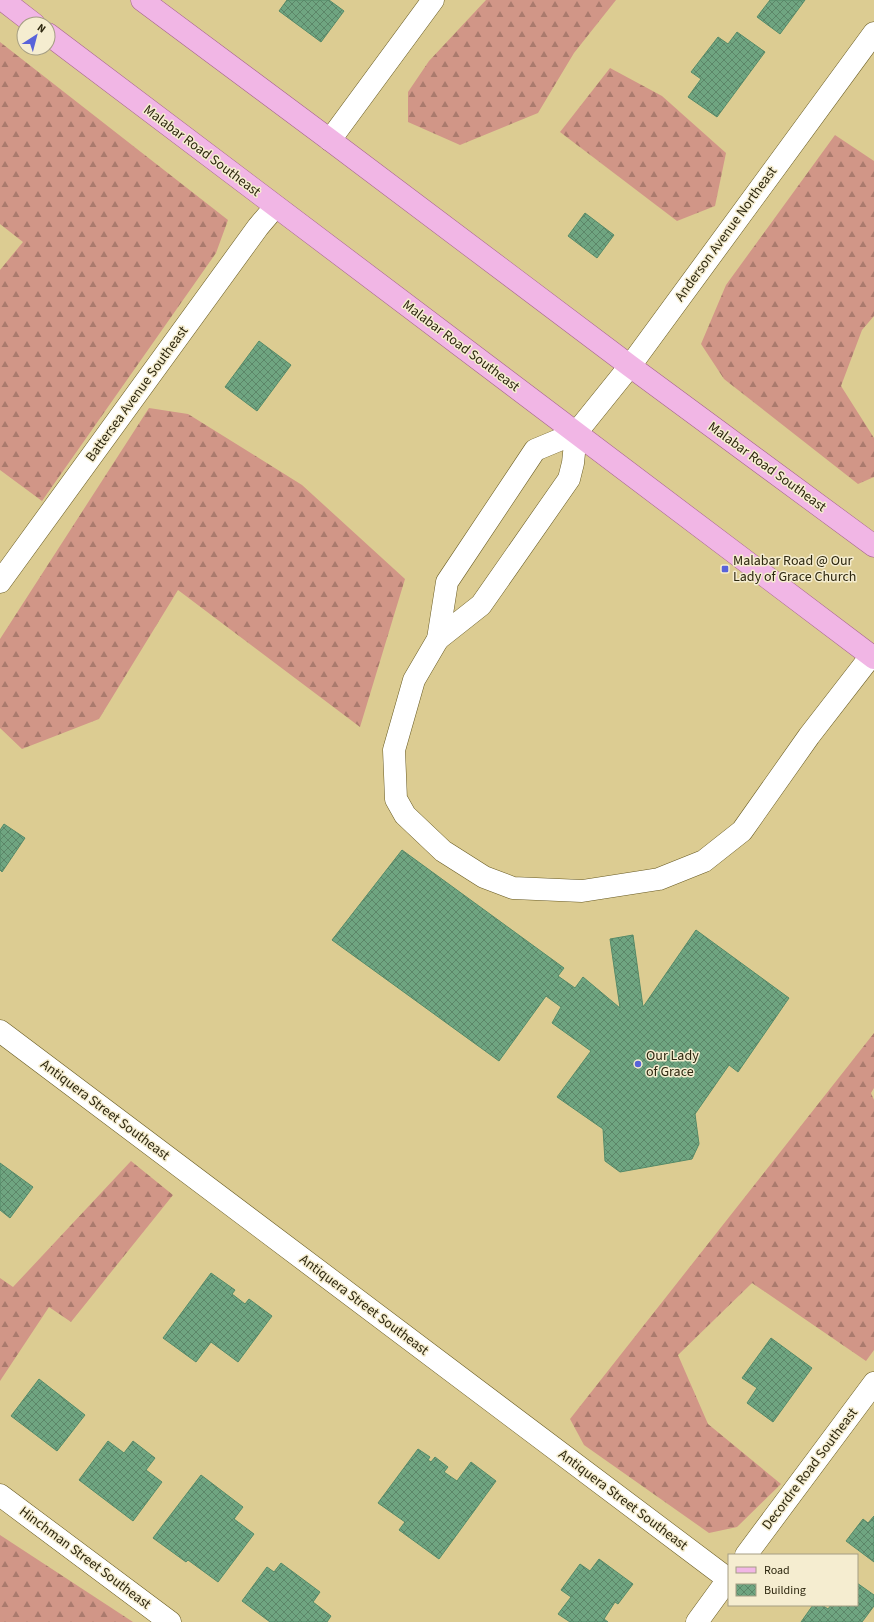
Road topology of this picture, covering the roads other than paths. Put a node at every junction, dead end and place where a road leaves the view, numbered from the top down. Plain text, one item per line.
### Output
1 (3, 0) edge
2 (142, 0) edge
3 (433, 0) edge
4 (24, 16) edge
5 (874, 33) edge
6 (56, 40) edge
7 (330, 140) junction
8 (275, 207) junction
9 (630, 366) junction
10 (576, 433) junction
11 (874, 546) edge
12 (0, 582) edge
13 (438, 639) junction
14 (873, 657) edge
15 (0, 1031) edge
16 (874, 1383) edge
17 (0, 1495) edge
18 (747, 1554) edge
19 (728, 1579) edge
20 (170, 1622) edge
21 (697, 1622) edge

1 - 4 main road
2 - 7 main road, Malabar Road Southeast
3 - 7 street
5 - 9 street, Anderson Avenue Northeast
6 - 8 main road, Malabar Road Southeast
7 - 9 main road, Malabar Road Southeast
8 - 10 main road, Malabar Road Southeast
8 - 12 street, Battersea Avenue Southeast
9 - 10 street, Anderson Avenue Northeast
9 - 11 main road, Malabar Road Southeast
10 - 13 street
10 - 13 street
10 - 14 main road, Malabar Road Southeast
13 - 14 street
15 - 19 street, Antiquera Street Southeast
16 - 18 street, Decordre Road Southeast
17 - 20 street, Hinchman Street Southeast
19 - 21 street

